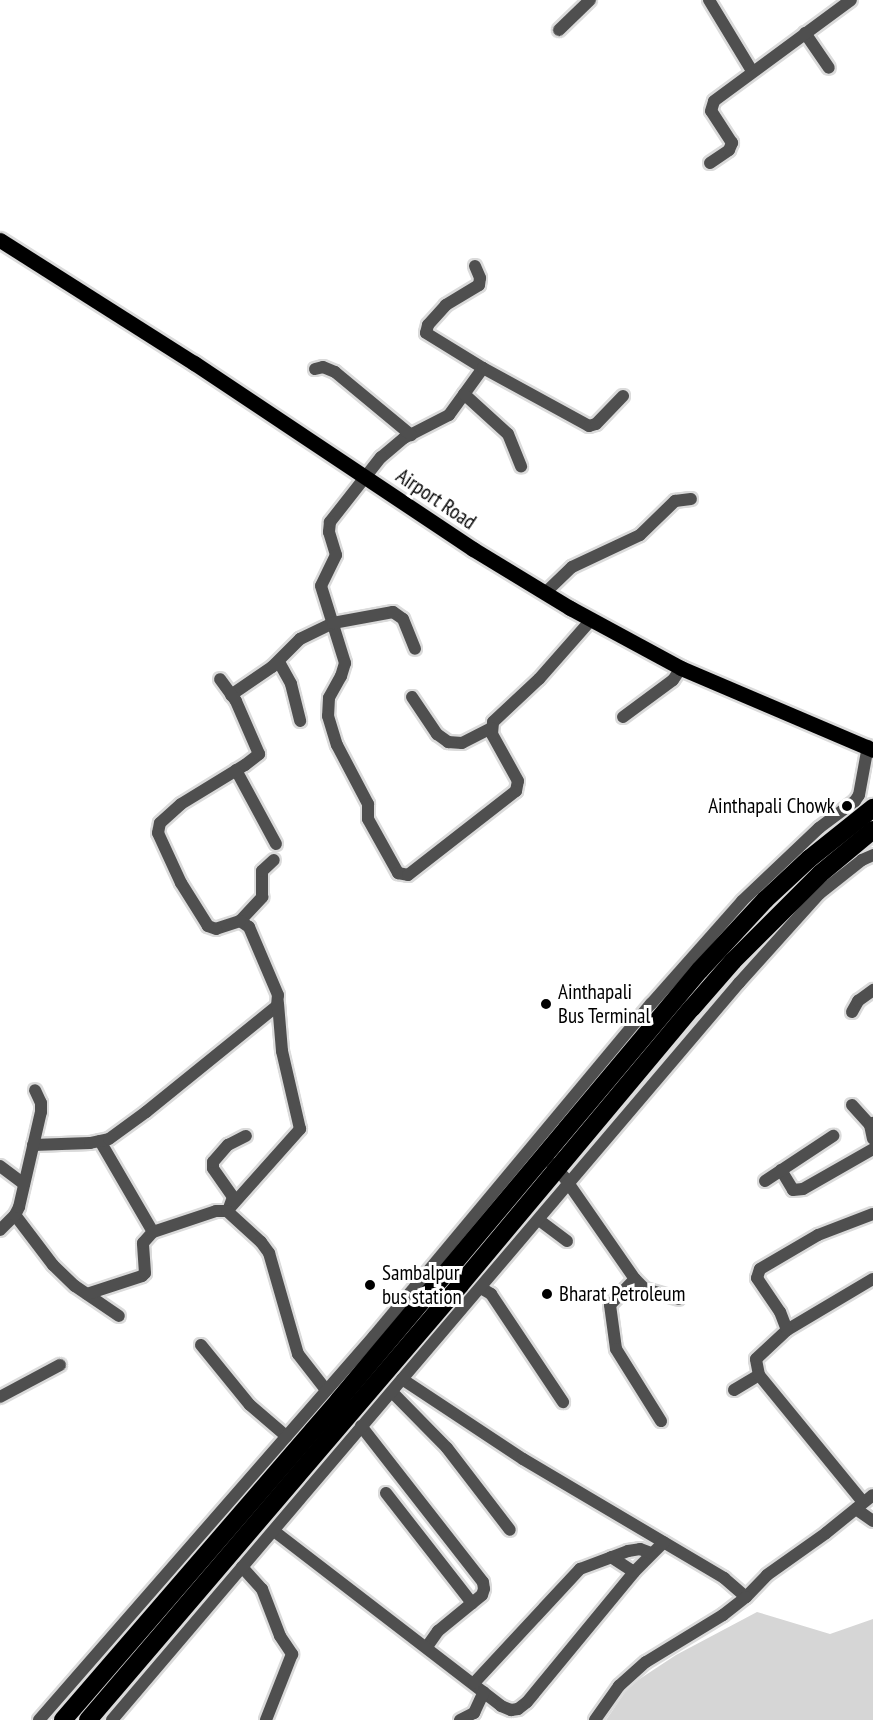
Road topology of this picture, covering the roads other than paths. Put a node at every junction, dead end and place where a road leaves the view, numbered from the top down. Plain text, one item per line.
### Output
1 (590, 0) edge
2 (709, 0) edge
3 (851, 0) edge
4 (559, 30) dead end
5 (805, 33) junction
6 (829, 68) dead end
7 (752, 71) junction
8 (710, 163) dead end
9 (0, 240) edge
10 (475, 266) dead end
11 (315, 369) dead end
12 (480, 372) junction
13 (464, 394) junction
14 (623, 396) dead end
15 (411, 435) junction
16 (521, 465) dead end
17 (366, 477) junction
18 (691, 500) dead end
19 (546, 592) junction
20 (591, 620) junction
21 (333, 623) junction
22 (415, 649) dead end
23 (279, 662) junction
24 (681, 668) junction
25 (220, 679) dead end
26 (231, 695) junction
27 (412, 697) dead end
28 (623, 717) dead end
29 (300, 721) dead end
30 (491, 728) junction
31 (870, 748) edge
32 (236, 770) junction
33 (873, 808) edge
34 (873, 830) edge
35 (276, 844) dead end
36 (873, 855) edge
37 (273, 860) dead end
38 (240, 921) junction
39 (873, 990) edge
40 (278, 1003) junction
41 (852, 1012) dead end
42 (36, 1090) dead end
43 (852, 1106) dead end
44 (871, 1124) edge
45 (246, 1136) dead end
46 (833, 1136) dead end
47 (873, 1139) edge
48 (100, 1141) junction
49 (33, 1145) junction
50 (541, 1146) junction
51 (873, 1149) edge
52 (0, 1166) edge
53 (556, 1169) junction
54 (781, 1170) junction
55 (765, 1181) dead end
56 (24, 1184) junction
57 (569, 1185) junction
58 (227, 1211) junction
59 (873, 1214) edge
60 (15, 1215) junction
61 (539, 1220) junction
62 (0, 1230) edge
63 (153, 1232) junction
64 (567, 1241) dead end
65 (635, 1279) junction
66 (873, 1279) edge
67 (481, 1288) junction
68 (87, 1294) junction
69 (679, 1299) dead end
70 (119, 1316) dead end
71 (787, 1330) junction
72 (201, 1345) dead end
73 (60, 1365) dead end
74 (759, 1375) junction
75 (402, 1379) junction
76 (326, 1390) junction
77 (734, 1390) dead end
78 (392, 1392) junction
79 (0, 1397) edge
80 (563, 1402) dead end
81 (661, 1421) dead end
82 (362, 1426) junction
83 (286, 1436) junction
84 (386, 1493) dead end
85 (864, 1502) edge
86 (873, 1521) edge
87 (510, 1530) dead end
88 (274, 1531) junction
89 (664, 1542) junction
90 (651, 1553) junction
91 (611, 1557) junction
92 (242, 1567) junction
93 (634, 1572) junction
94 (746, 1597) junction
95 (472, 1603) junction
96 (427, 1647) junction
97 (474, 1683) junction
98 (484, 1692) junction
99 (39, 1720) edge
100 (63, 1720) edge
101 (88, 1720) edge
102 (112, 1720) edge
103 (266, 1720) edge
104 (460, 1720) edge
105 (595, 1720) edge

1 - 4 street
2 - 7 street
3 - 5 street
5 - 6 street
5 - 7 street
7 - 8 street
9 - 17 main road, Airport Road
10 - 12 street
11 - 15 street
12 - 13 street
12 - 14 street
13 - 15 street
13 - 16 street
15 - 17 street
17 - 19 main road, Airport Road
17 - 21 street
18 - 19 street
19 - 20 main road, Airport Road
20 - 24 main road, Airport Road
20 - 30 street
21 - 22 street
21 - 23 street
21 - 30 street
23 - 26 street
23 - 29 street
24 - 28 street
24 - 31 main road, Airport Road
25 - 26 street
26 - 32 street
27 - 30 street
31 - 50 street
32 - 35 street
32 - 38 street
33 - 50 highway
34 - 53 highway
36 - 57 street
37 - 38 street
38 - 40 street
39 - 41 street
40 - 48 street
40 - 58 street
42 - 49 street
43 - 44 street
44 - 47 street
45 - 58 street
46 - 54 street
48 - 49 street
48 - 63 street
49 - 56 street
50 - 53 street
50 - 76 street
50 - 100 highway
51 - 54 street
52 - 56 street
53 - 57 street
53 - 101 highway
54 - 55 street
56 - 60 street
57 - 61 street
57 - 65 street
58 - 63 street
58 - 76 street
59 - 71 street
60 - 62 street
60 - 68 street
61 - 64 street
61 - 67 street
63 - 68 street
65 - 69 street
65 - 81 street
66 - 71 street
67 - 75 street
67 - 80 street
68 - 70 street
71 - 74 street
72 - 83 street
73 - 79 street
74 - 77 street
74 - 85 street
75 - 78 street
75 - 89 street
76 - 83 street
78 - 82 street
78 - 87 street
82 - 88 street
82 - 95 street
83 - 99 street
84 - 95 street
85 - 86 street
85 - 94 street
88 - 92 street
88 - 96 street
89 - 90 street
89 - 94 street
90 - 91 street
90 - 93 street
91 - 93 street
91 - 97 street
92 - 102 street
92 - 103 street
93 - 98 street
94 - 105 street
95 - 96 street
96 - 97 street
97 - 98 street
98 - 104 street

